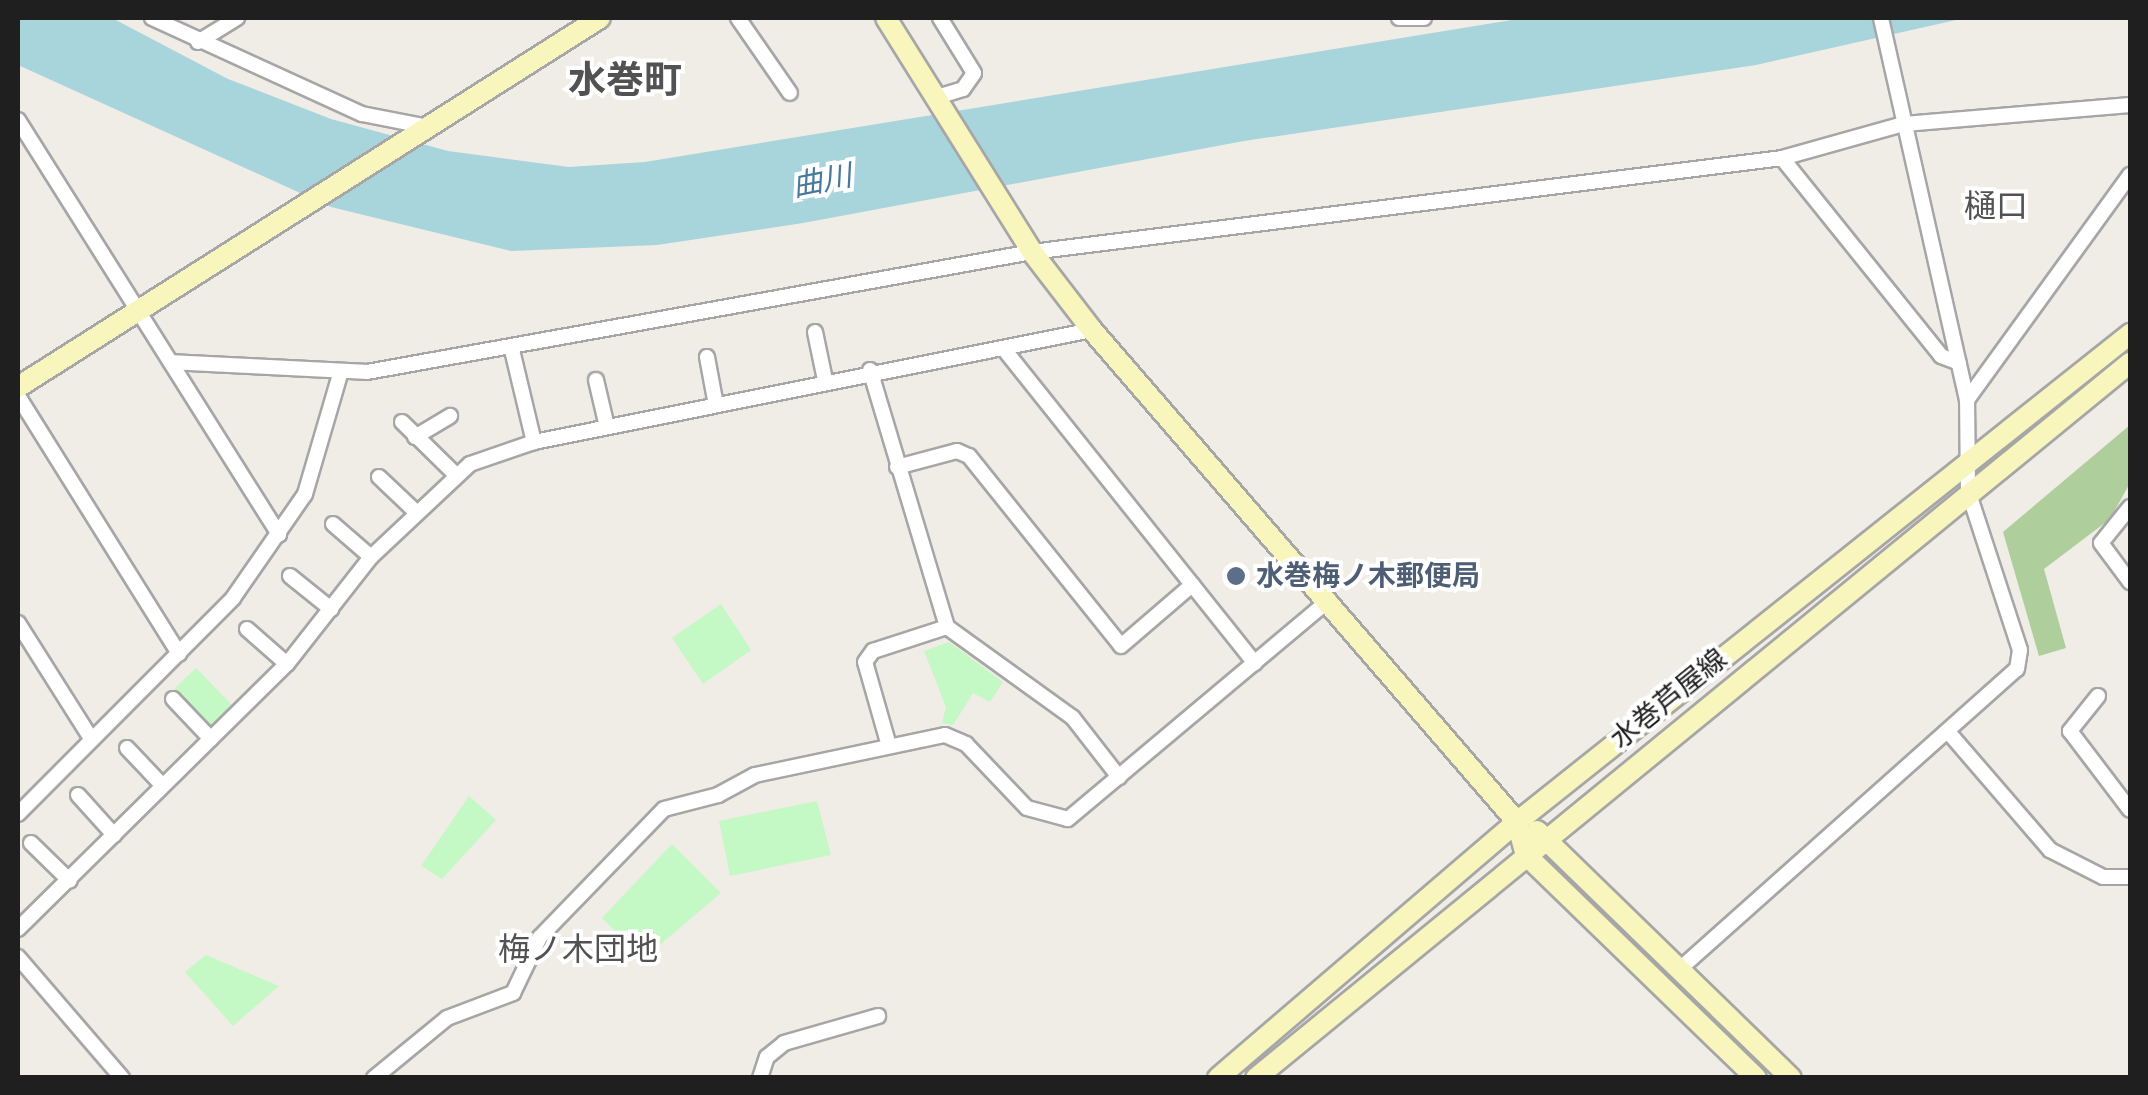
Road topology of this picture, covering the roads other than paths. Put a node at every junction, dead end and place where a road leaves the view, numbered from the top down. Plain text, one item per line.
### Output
1 (152, 18) edge
2 (237, 18) edge
3 (600, 18) edge
4 (738, 18) edge
5 (886, 18) edge
6 (940, 18) edge
7 (1399, 18) edge
8 (1424, 18) edge
9 (1881, 18) edge
10 (198, 42) junction
11 (790, 93) dead end
12 (940, 101) junction
13 (2130, 105) edge
14 (18, 120) edge
15 (1904, 124) junction
16 (422, 131) junction
17 (1782, 158) junction
18 (2130, 174) edge
19 (1032, 252) junction
20 (138, 310) junction
21 (1092, 330) junction
22 (815, 332) dead end
23 (2130, 334) edge
24 (1004, 349) junction
25 (512, 350) junction
26 (706, 358) dead end
27 (171, 362) junction
28 (1958, 363) junction
29 (2130, 363) edge
30 (870, 370) junction
31 (341, 371) junction
32 (596, 380) dead end
33 (825, 380) junction
34 (18, 386) edge
35 (18, 396) edge
36 (1967, 400) junction
37 (716, 404) junction
38 (450, 416) dead end
39 (402, 422) dead end
40 (607, 427) junction
41 (416, 437) junction
42 (534, 442) junction
43 (1963, 466) junction
44 (897, 468) junction
45 (455, 474) junction
46 (379, 478) dead end
47 (1968, 491) junction
48 (2130, 507) edge
49 (416, 512) junction
50 (333, 524) dead end
51 (278, 535) junction
52 (371, 557) junction
53 (290, 576) dead end
54 (2130, 582) edge
55 (1192, 585) junction
56 (1329, 600) junction
57 (331, 609) junction
58 (18, 623) edge
59 (947, 627) junction
60 (247, 629) dead end
61 (179, 654) junction
62 (1254, 663) junction
63 (286, 664) junction
64 (2098, 696) dead end
65 (173, 699) dead end
66 (1950, 734) junction
67 (211, 739) junction
68 (92, 740) junction
69 (889, 746) junction
70 (127, 748) dead end
71 (1119, 777) junction
72 (162, 786) junction
73 (78, 795) dead end
74 (2130, 810) edge
75 (18, 814) edge
76 (1517, 822) junction
77 (114, 835) junction
78 (1549, 836) junction
79 (31, 843) dead end
80 (1526, 854) junction
81 (2130, 877) edge
82 (70, 880) junction
83 (18, 928) edge
84 (18, 957) edge
85 (1682, 967) junction
86 (878, 1016) dead end
87 (1246, 1054) junction
88 (1263, 1076) edge
89 (122, 1078) edge
90 (374, 1078) edge
91 (760, 1078) edge
92 (1218, 1078) edge
93 (1756, 1078) edge
94 (1791, 1078) edge

1 - 10 street
2 - 10 street
3 - 16 street
4 - 11 street
5 - 12 street
6 - 12 street
7 - 8 street
9 - 15 street
10 - 16 street
12 - 19 street
13 - 15 street
14 - 20 street
15 - 17 street
15 - 28 street
16 - 20 street
17 - 19 street
17 - 28 street
18 - 36 street
19 - 21 street
19 - 25 street
20 - 27 street
20 - 34 street
21 - 24 street
21 - 56 street
22 - 33 street
23 - 43 street, 水巻芦屋線
24 - 30 street
24 - 55 street
25 - 31 street
25 - 42 street
26 - 37 street
27 - 31 street
27 - 51 street
28 - 36 street
29 - 47 street, 水巻芦屋線
30 - 33 street
30 - 44 street
31 - 51 street
32 - 40 street
33 - 37 street
35 - 61 street
36 - 43 street
37 - 40 street
38 - 41 street
39 - 41 street
40 - 42 street
41 - 45 street
42 - 45 street
43 - 47 street
43 - 76 street, 水巻芦屋線
44 - 55 street
44 - 59 street
45 - 49 street
46 - 49 street
47 - 66 street
47 - 78 street, 水巻芦屋線
48 - 54 street
49 - 52 street
50 - 52 street
51 - 61 street
52 - 57 street
53 - 57 street
55 - 62 street
56 - 62 street
56 - 76 street
57 - 63 street
58 - 68 street
59 - 69 street
59 - 71 street
60 - 63 street
61 - 68 street
62 - 71 street
63 - 67 street
64 - 74 street
65 - 67 street
66 - 81 street
66 - 85 street
67 - 72 street
68 - 75 street
69 - 71 street
69 - 90 street
70 - 72 street
72 - 77 street
73 - 77 street
76 - 78 street
76 - 80 street
76 - 87 street, 水巻芦屋線
77 - 82 street
78 - 80 street, 水巻芦屋線
78 - 85 street
79 - 82 street
80 - 88 street, 水巻芦屋線
80 - 93 street
82 - 83 street
84 - 89 street
85 - 94 street
86 - 91 street
87 - 88 street
87 - 92 street, 水巻芦屋線

